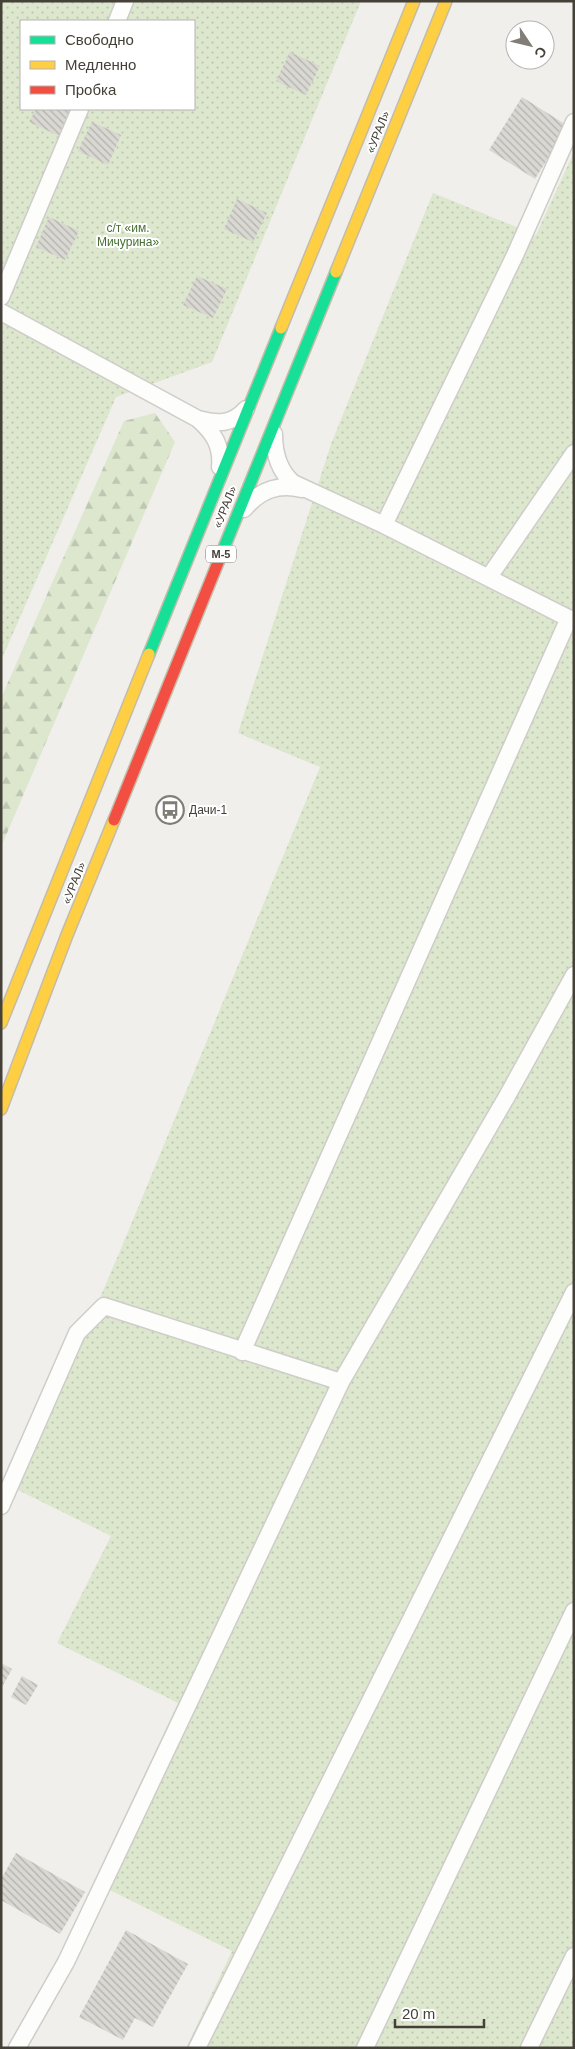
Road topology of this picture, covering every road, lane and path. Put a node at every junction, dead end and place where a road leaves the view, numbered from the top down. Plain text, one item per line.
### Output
1 (125, 1) edge
2 (414, 1) edge
3 (446, 1) edge
4 (117, 20) edge
5 (80, 110) edge
6 (574, 122) edge
7 (1, 297) edge
8 (1, 312) edge
9 (251, 404) junction
10 (198, 419) junction
11 (274, 423) junction
12 (574, 453) edge
13 (218, 484) junction
14 (304, 489) junction
15 (235, 521) junction
16 (384, 525) junction
17 (489, 577) junction
18 (572, 620) edge
19 (574, 975) edge
20 (1, 1023) edge
21 (1, 1109) edge
22 (574, 1292) edge
23 (242, 1352) junction
24 (341, 1382) junction
25 (1, 1506) edge
26 (574, 1611) edge
27 (574, 1956) edge
28 (18, 2048) edge
29 (197, 2048) edge
30 (365, 2048) edge
31 (529, 2048) edge

1 - 4 lane
2 - 9 highway, «УРАЛ» / М-5
3 - 11 highway, «УРАЛ» / М-5
5 - 7 lane
6 - 16 lane
8 - 10 lane
9 - 10 lane
9 - 13 highway, «УРАЛ» / М-5
10 - 13 lane
11 - 14 lane
11 - 15 highway, «УРАЛ» / М-5
12 - 17 lane
13 - 20 highway, «УРАЛ» / М-5
14 - 15 lane
14 - 16 lane
15 - 21 highway, «УРАЛ» / М-5
16 - 17 lane
17 - 18 lane
18 - 23 lane
19 - 24 lane
22 - 29 lane
23 - 24 lane
23 - 25 lane
24 - 28 lane
26 - 30 lane
27 - 31 lane

